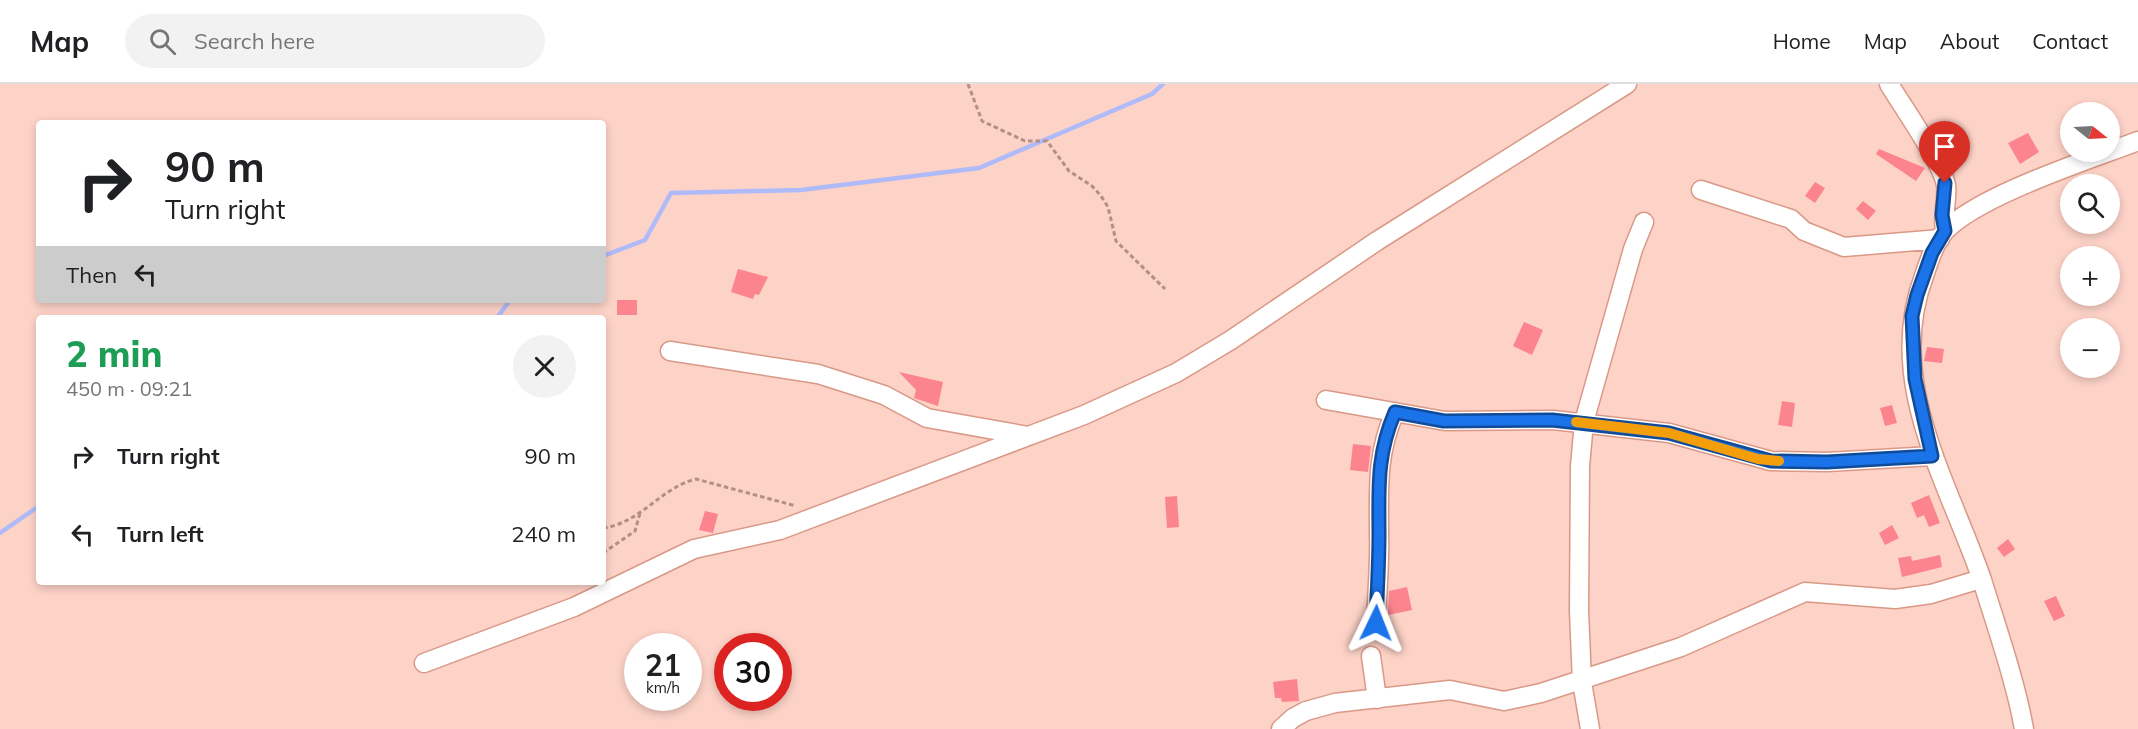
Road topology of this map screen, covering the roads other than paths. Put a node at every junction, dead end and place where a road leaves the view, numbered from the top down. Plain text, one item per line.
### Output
1 (1627, 84) edge
2 (1889, 84) edge
3 (2138, 141) edge
4 (1701, 190) dead end
5 (1644, 222) dead end
6 (1942, 235) junction
7 (670, 351) dead end
8 (1326, 400) dead end
9 (1395, 412) junction
10 (1584, 422) junction
11 (1029, 436) junction
12 (1932, 456) junction
13 (1981, 579) junction
14 (1376, 623) dead end
15 (1371, 656) dead end
16 (424, 663) dead end
17 (1582, 682) junction
18 (1377, 699) junction
19 (1281, 729) edge
20 (1590, 729) edge
21 (2024, 729) edge

1 - 11 street
2 - 6 street
3 - 6 street
4 - 6 street
5 - 10 street
6 - 12 street
7 - 11 street
8 - 9 street
9 - 10 street
9 - 14 street
10 - 12 street
10 - 17 street
11 - 16 street
12 - 13 street
13 - 17 street
13 - 21 street
15 - 18 street
17 - 18 street
17 - 20 street
18 - 19 street

